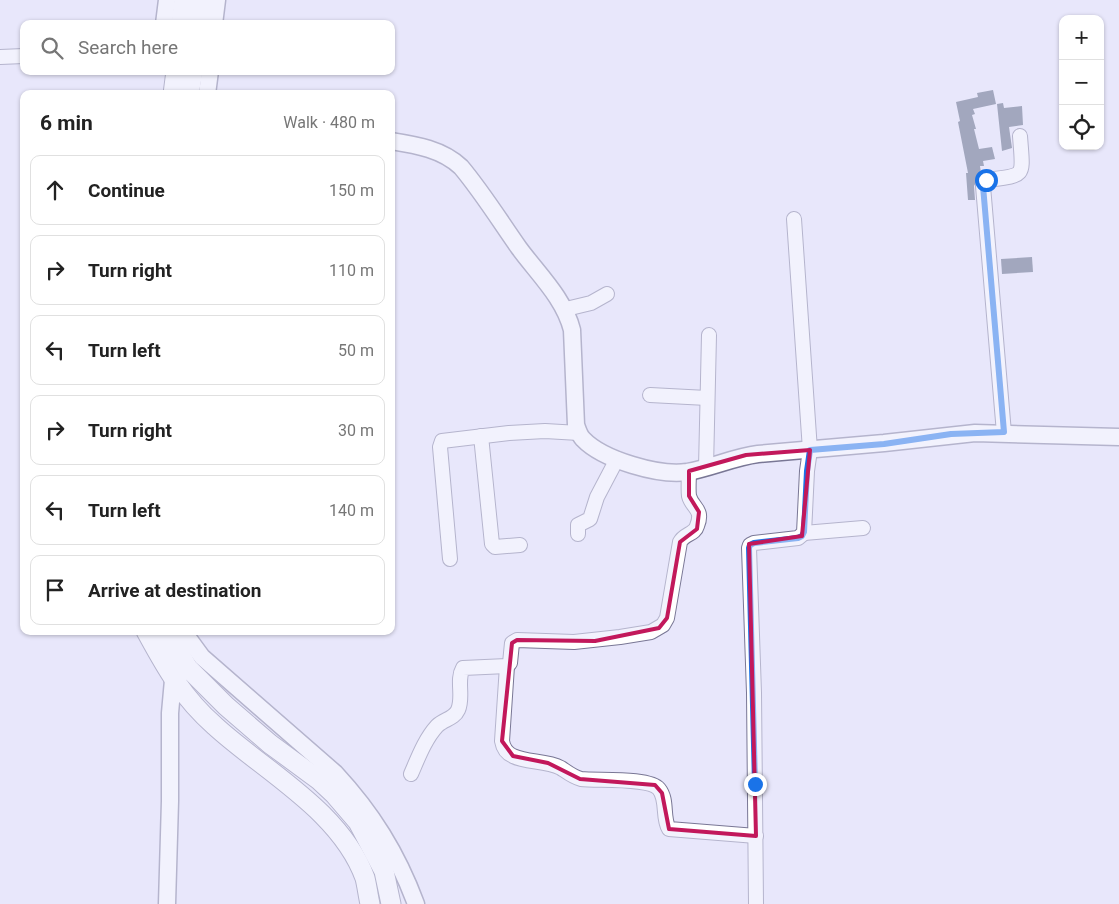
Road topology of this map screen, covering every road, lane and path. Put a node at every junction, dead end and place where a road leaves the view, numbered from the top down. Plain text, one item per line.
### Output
1 (167, 0) edge
2 (184, 0) edge
3 (201, 0) edge
4 (217, 0) edge
5 (164, 20) edge
6 (182, 20) edge
7 (198, 20) edge
8 (214, 20) edge
9 (20, 56) edge
10 (0, 57) edge
11 (175, 75) edge
12 (191, 75) edge
13 (209, 75) edge
14 (174, 90) edge
15 (190, 90) edge
16 (208, 90) edge
17 (1020, 136) dead end
18 (395, 142) edge
19 (794, 219) dead end
20 (607, 294) dead end
21 (566, 309) junction
22 (708, 335) dead end
23 (650, 395) dead end
24 (707, 398) junction
25 (1004, 432) junction
26 (579, 433) junction
27 (481, 436) junction
28 (1119, 437) edge
29 (810, 450) junction
30 (617, 459) junction
31 (706, 468) junction
32 (689, 472) junction
33 (863, 528) dead end
34 (804, 532) junction
35 (578, 534) dead end
36 (520, 545) dead end
37 (450, 559) dead end
38 (148, 635) edge
39 (170, 635) edge
40 (184, 635) edge
41 (195, 663) junction
42 (508, 666) junction
43 (173, 680) junction
44 (411, 774) dead end
45 (756, 836) junction
46 (167, 904) edge
47 (370, 904) edge
48 (391, 904) edge
49 (416, 904) edge
50 (756, 904) edge

1 - 5 street
2 - 6 main road
3 - 7 main road
4 - 8 street
9 - 10 street
11 - 14 main road
12 - 15 main road
13 - 16 street
17 - 25 street
18 - 21 street
19 - 29 street
20 - 21 street
21 - 26 street
22 - 24 street
23 - 24 street
24 - 31 street
25 - 28 street
25 - 29 street
26 - 27 street
26 - 30 street
27 - 36 street
27 - 37 street
29 - 31 street
29 - 34 street
30 - 32 street
30 - 35 street
31 - 32 street
32 - 42 street
33 - 34 street
34 - 45 street
38 - 43 main road
39 - 41 main road
40 - 41 street
41 - 43 street
41 - 48 main road
41 - 49 street
42 - 44 street
42 - 45 street
43 - 46 street
43 - 47 main road
45 - 50 street

